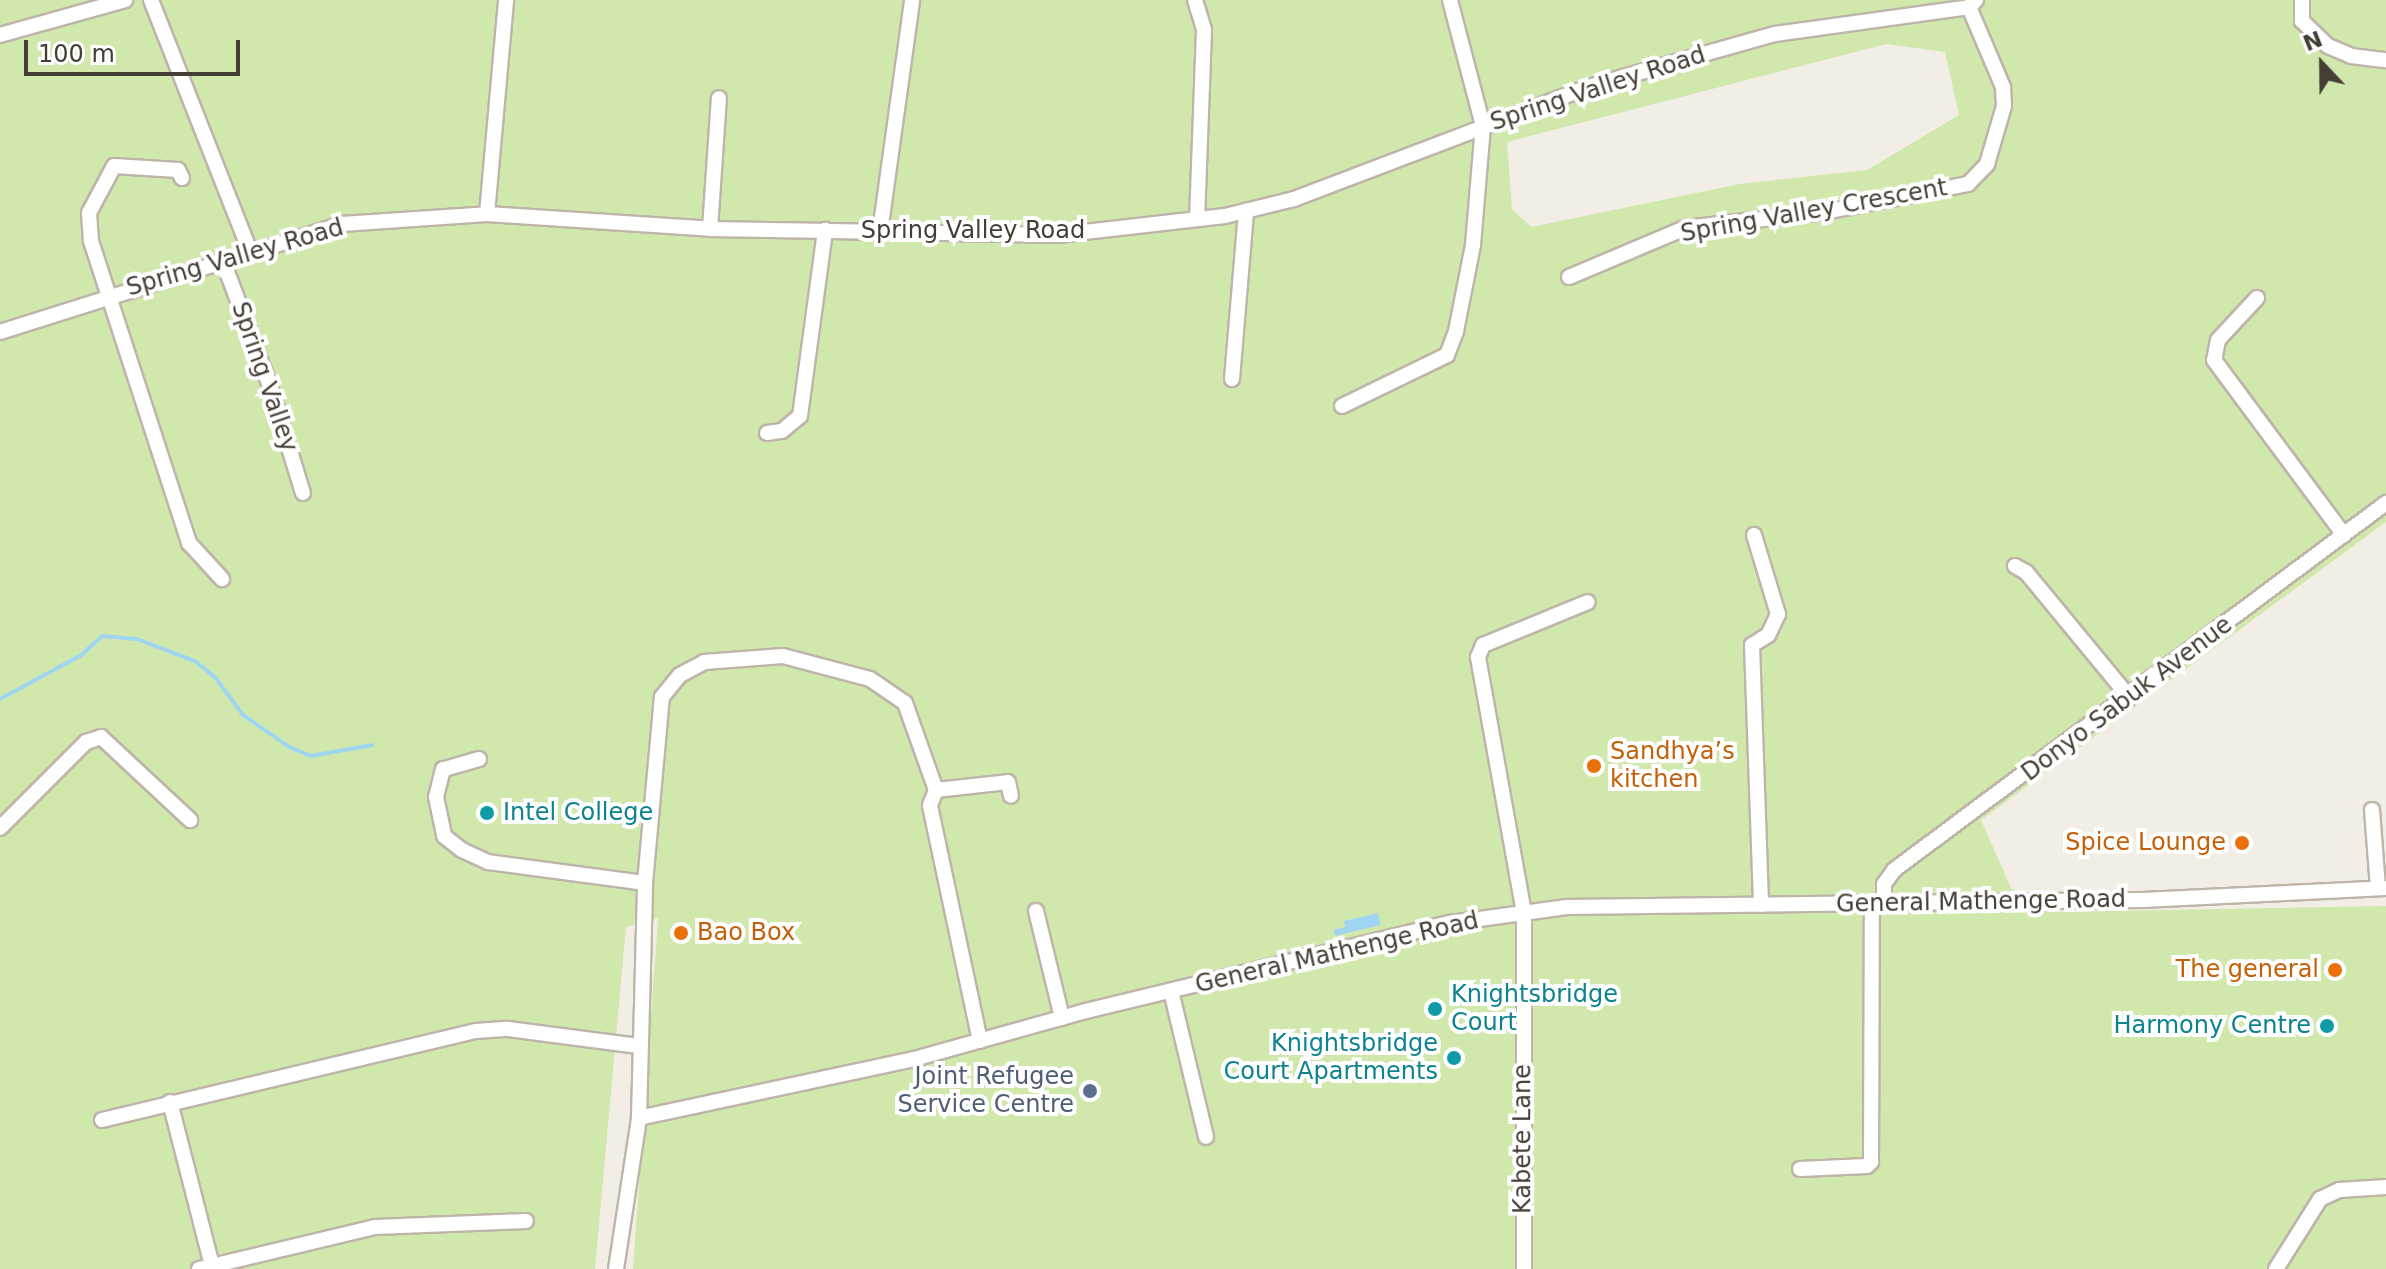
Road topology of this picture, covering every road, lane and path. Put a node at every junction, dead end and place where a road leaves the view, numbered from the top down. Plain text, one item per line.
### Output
1 (125, 0) edge
2 (151, 0) edge
3 (506, 0) edge
4 (912, 0) edge
5 (1195, 0) edge
6 (1450, 0) edge
7 (2302, 0) edge
8 (1972, 4) edge
9 (0, 35) edge
10 (2386, 60) edge
11 (719, 98) dead end
12 (1483, 126) junction
13 (182, 178) dead end
14 (1246, 211) junction
15 (487, 214) junction
16 (1197, 217) junction
17 (710, 229) junction
18 (825, 230) junction
19 (880, 232) junction
20 (249, 249) junction
21 (223, 261) junction
22 (1569, 277) dead end
23 (108, 295) junction
24 (2257, 298) dead end
25 (0, 332) edge
26 (1232, 379) dead end
27 (1342, 406) dead end
28 (767, 433) dead end
29 (303, 493) dead end
30 (2386, 503) edge
31 (1754, 535) dead end
32 (2344, 535) junction
33 (2015, 566) dead end
34 (222, 579) dead end
35 (1588, 602) dead end
36 (2130, 698) junction
37 (479, 759) dead end
38 (936, 790) junction
39 (1011, 796) dead end
40 (2372, 810) dead end
41 (190, 820) dead end
42 (0, 828) edge
43 (645, 883) junction
44 (2382, 888) edge
45 (1878, 904) junction
46 (1761, 905) junction
47 (1036, 911) dead end
48 (1524, 913) junction
49 (1171, 991) junction
50 (1062, 1018) junction
51 (980, 1041) junction
52 (639, 1046) junction
53 (170, 1102) junction
54 (639, 1118) junction
55 (102, 1120) dead end
56 (1206, 1137) dead end
57 (1800, 1169) dead end
58 (2386, 1187) edge
59 (526, 1221) dead end
60 (206, 1267) edge
61 (616, 1269) edge
62 (1524, 1269) edge
63 (2276, 1269) edge

1 - 9 street
2 - 20 street
3 - 15 street
4 - 19 street
5 - 16 street
6 - 12 street
7 - 10 street
8 - 12 street, Spring Valley Road
8 - 22 street, Spring Valley Crescent
11 - 17 street
12 - 14 street, Spring Valley Road
12 - 27 street
13 - 23 street
14 - 16 street, Spring Valley Road
14 - 26 street
15 - 17 street, Spring Valley Road
15 - 20 street, Spring Valley Road
16 - 19 street, Spring Valley Road
17 - 18 street, Spring Valley Road
18 - 19 street, Spring Valley Road
18 - 28 street
20 - 21 street, Spring Valley Road
21 - 23 street, Spring Valley Road
21 - 29 street, Spring Valley
23 - 25 street, Spring Valley Road
23 - 34 street
24 - 32 street
30 - 32 street, Donyo Sabuk Avenue
31 - 46 street
32 - 36 street, Donyo Sabuk Avenue
33 - 36 street
35 - 48 street, Kabete Lane
36 - 45 street, Donyo Sabuk Avenue
37 - 43 street
38 - 39 street
38 - 43 street
38 - 51 street
40 - 44 street
41 - 42 street
43 - 52 street
44 - 45 street, General Mathenge Road
45 - 46 street, General Mathenge Road
45 - 57 street, Donyo Sabuk Avenue
46 - 48 street, General Mathenge Road
47 - 50 street
48 - 49 street, General Mathenge Road
48 - 62 street, Kabete Lane
49 - 50 street, General Mathenge Road
49 - 56 street
50 - 51 street, General Mathenge Road
51 - 54 street, General Mathenge Road
52 - 53 street
52 - 54 street
53 - 55 street
53 - 60 street
54 - 61 street
58 - 63 street
59 - 60 street

